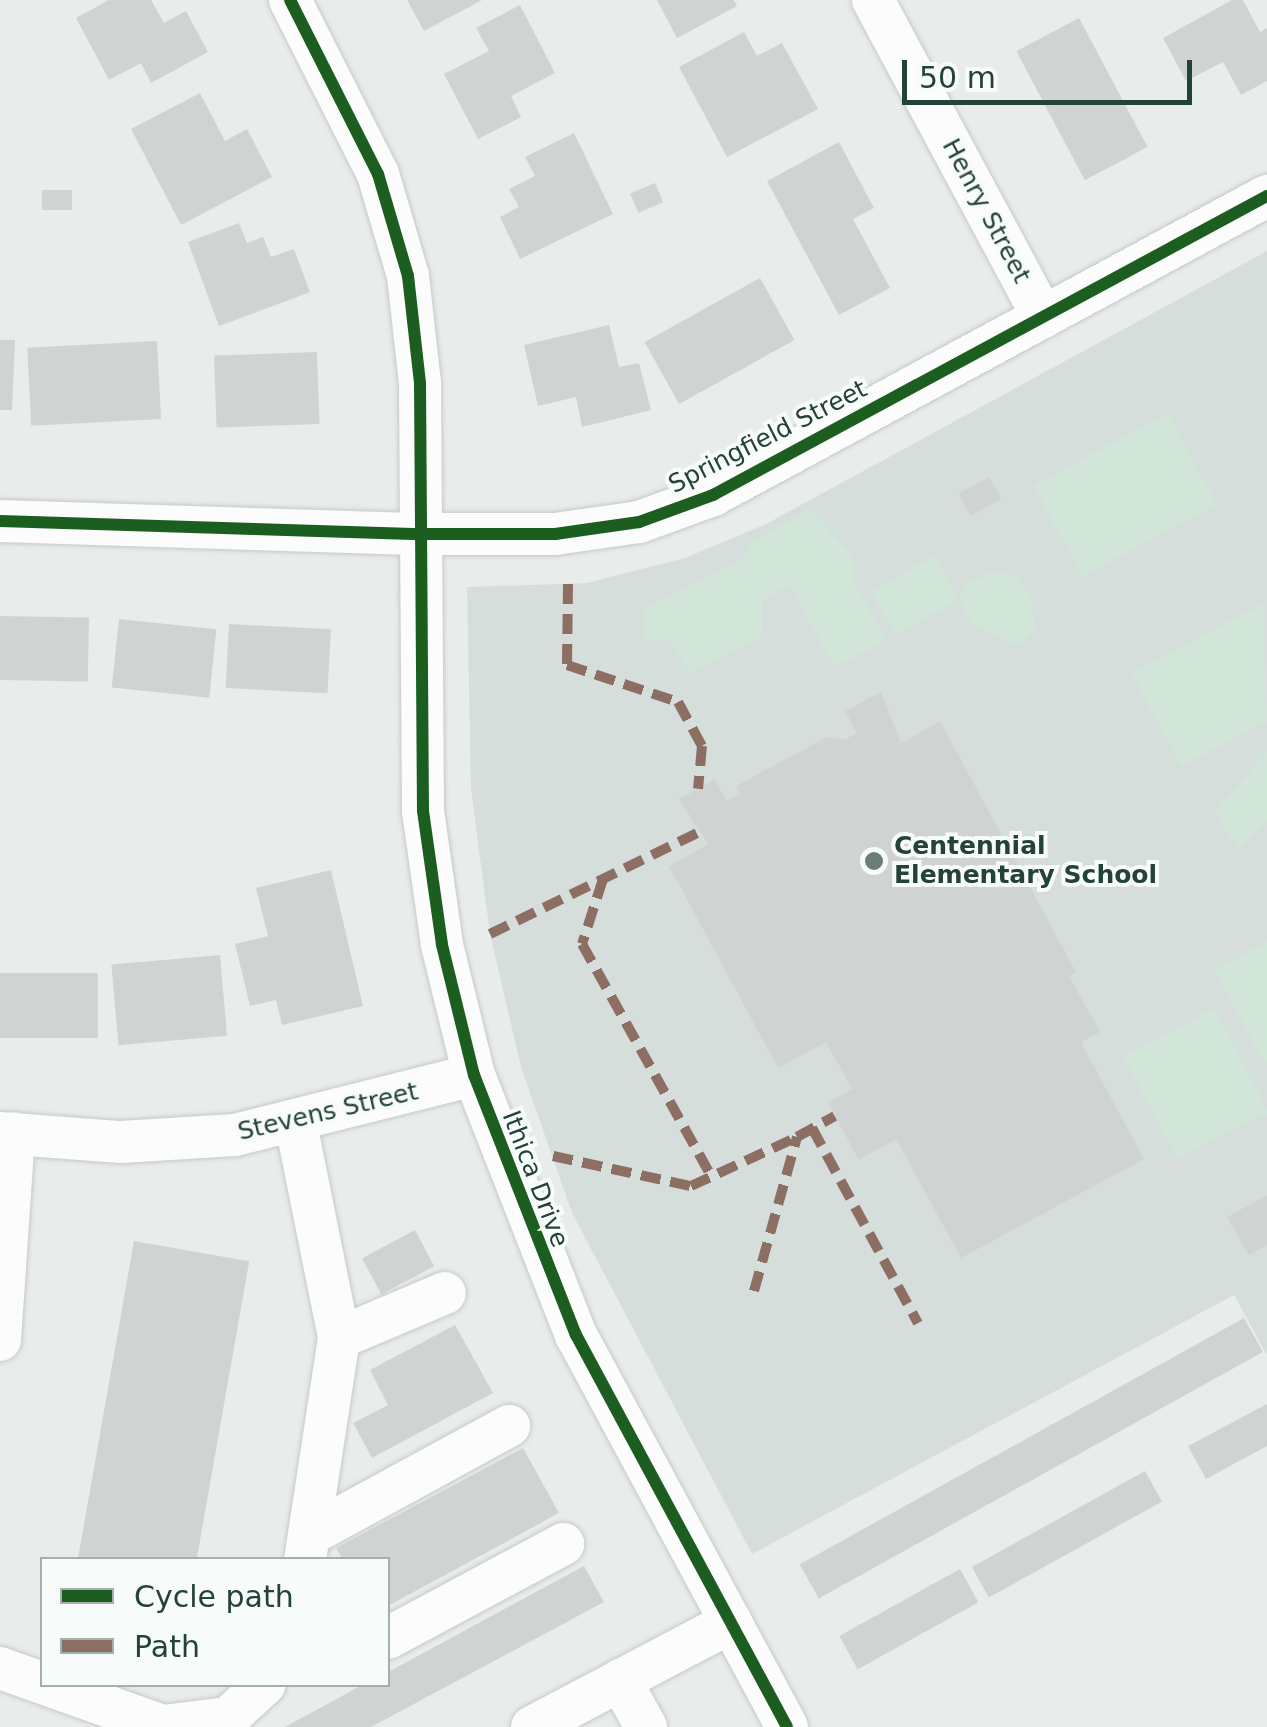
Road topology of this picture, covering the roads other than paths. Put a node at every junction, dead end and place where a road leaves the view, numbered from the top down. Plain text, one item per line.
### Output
1 (290, 0) edge
2 (872, 0) edge
3 (1267, 196) edge
4 (1043, 317) junction
5 (0, 522) edge
6 (420, 534) junction
7 (474, 1075) junction
8 (296, 1124) junction
9 (7, 1133) edge
10 (445, 1293) dead end
11 (339, 1338) junction
12 (0, 1340) edge
13 (509, 1426) dead end
14 (563, 1544) dead end
15 (307, 1547) edge
16 (731, 1622) junction
17 (390, 1637) edge
18 (0, 1668) edge
19 (620, 1680) junction
20 (40, 1682) edge
21 (53, 1687) edge
22 (274, 1687) edge
23 (532, 1727) edge
24 (646, 1727) edge
25 (787, 1727) edge

1 - 6 street, Ithica Drive
2 - 4 street, Henry Street
3 - 4 street, Springfield Street
4 - 6 street, Springfield Street
5 - 6 street, Springfield Street
6 - 7 street, Ithica Drive
7 - 8 street, Stevens Street
7 - 16 street, Ithica Drive
8 - 9 street, Stevens Street
8 - 11 street
9 - 12 street
10 - 11 street
11 - 15 street
13 - 15 street
14 - 17 street
16 - 19 street
16 - 25 street, Ithica Drive
18 - 20 street
19 - 23 street
19 - 24 street
21 - 22 street

